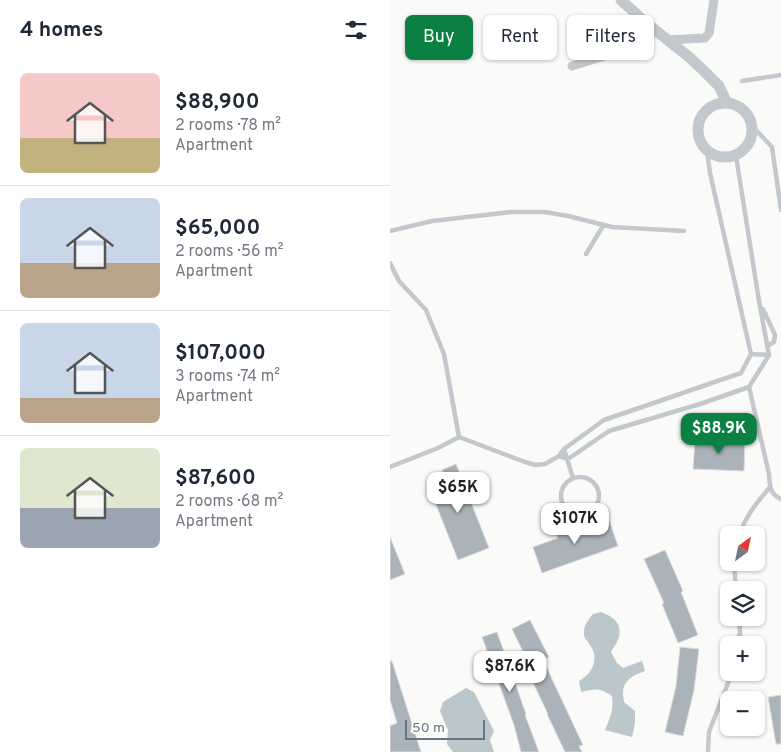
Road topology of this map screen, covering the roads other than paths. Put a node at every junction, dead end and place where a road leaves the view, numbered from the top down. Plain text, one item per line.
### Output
1 (621, 0) edge
2 (714, 0) edge
3 (637, 15) edge
4 (654, 29) edge
5 (668, 40) junction
6 (592, 60) edge
7 (572, 66) dead end
8 (781, 75) edge
9 (742, 82) dead end
10 (727, 103) junction
11 (752, 126) junction
12 (707, 151) junction
13 (736, 156) junction
14 (781, 210) edge
15 (603, 226) junction
16 (390, 231) edge
17 (684, 231) dead end
18 (586, 254) dead end
19 (390, 263) edge
20 (759, 301) junction
21 (767, 346) junction
22 (751, 354) junction
23 (769, 355) junction
24 (748, 387) junction
25 (604, 420) junction
26 (588, 431) junction
27 (609, 431) junction
28 (459, 437) junction
29 (593, 441) junction
30 (564, 449) junction
31 (559, 456) junction
32 (568, 459) junction
33 (390, 467) edge
34 (573, 478) junction
35 (770, 488) junction
36 (781, 499) edge
37 (742, 526) edge
38 (728, 681) edge
39 (708, 752) edge

1 - 3 street
2 - 5 street
4 - 5 street
5 - 10 street
6 - 7 street
8 - 9 lane
10 - 11 street
10 - 12 street
11 - 13 street
11 - 14 lane
12 - 13 street
12 - 22 lane
13 - 20 lane
15 - 16 lane
15 - 17 lane
15 - 18 lane
19 - 28 lane
20 - 21 lane
20 - 21 lane
21 - 23 lane
22 - 23 lane
22 - 25 lane
23 - 24 lane
24 - 27 lane
24 - 35 lane
25 - 26 lane
25 - 27 lane
26 - 29 lane
26 - 30 lane
27 - 29 lane
28 - 31 lane
28 - 33 lane
29 - 32 lane
30 - 31 lane
30 - 32 lane
31 - 32 lane
32 - 34 lane
34 - 34 lane
35 - 36 lane
35 - 37 lane
38 - 39 lane

